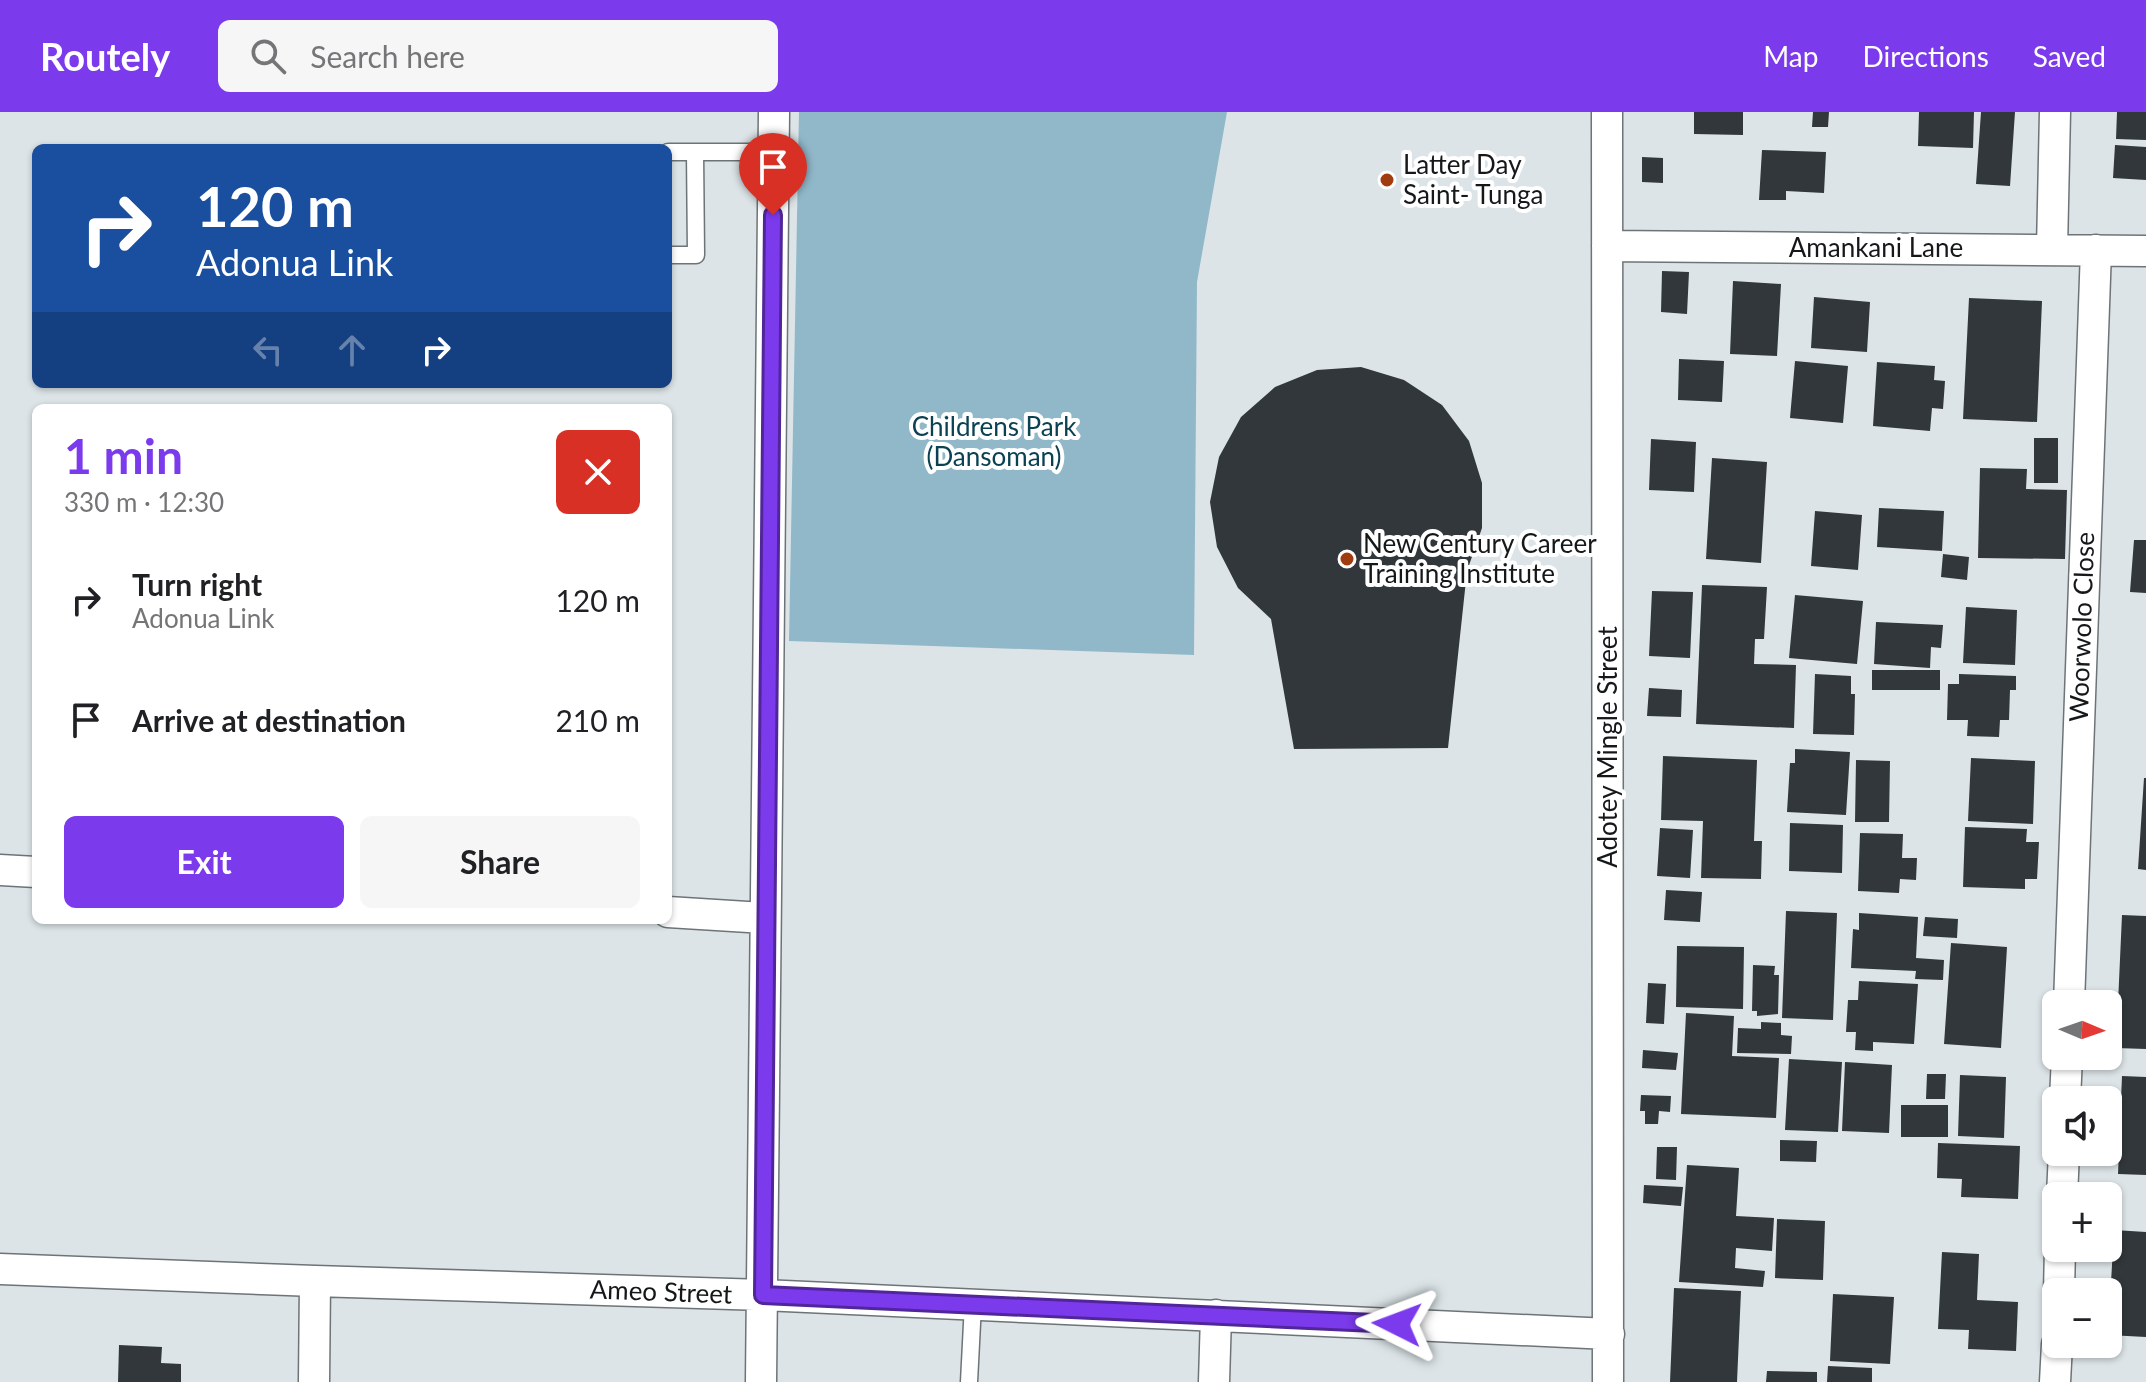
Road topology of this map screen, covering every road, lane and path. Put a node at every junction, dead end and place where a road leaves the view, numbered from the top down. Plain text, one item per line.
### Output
1 (774, 112) edge
2 (1607, 112) edge
3 (2055, 112) edge
4 (672, 152) edge
5 (695, 152) junction
6 (773, 152) junction
7 (1607, 246) junction
8 (2052, 249) junction
9 (2096, 250) junction
10 (2146, 251) edge
11 (672, 255) edge
12 (0, 870) edge
13 (32, 872) edge
14 (672, 912) edge
15 (765, 918) junction
16 (2070, 990) edge
17 (0, 1269) edge
18 (315, 1281) junction
19 (763, 1295) junction
20 (973, 1304) junction
21 (1216, 1315) junction
22 (1609, 1334) junction
23 (2056, 1358) edge
24 (314, 1382) edge
25 (761, 1382) edge
26 (969, 1382) edge
27 (1214, 1382) edge
28 (1608, 1382) edge
29 (2055, 1382) edge

1 - 6 street
2 - 7 street, Adotey Mingle Street
3 - 8 street
4 - 5 lane
5 - 6 lane
5 - 11 lane
6 - 15 street
7 - 8 street, Amankani Lane
7 - 22 street, Adotey Mingle Street
8 - 9 street, Amankani Lane
9 - 10 street, Amankani Lane
9 - 16 street, Woorwolo Close
12 - 13 street
14 - 15 street
15 - 19 street
17 - 18 street, Ameo Street
18 - 19 street, Ameo Street
18 - 24 street
19 - 20 street, Ameo Street
19 - 25 street
20 - 21 street, Ameo Street
20 - 26 lane
21 - 22 street, Ameo Street
21 - 27 street
22 - 28 street, Adotey Mingle Street
23 - 29 street

